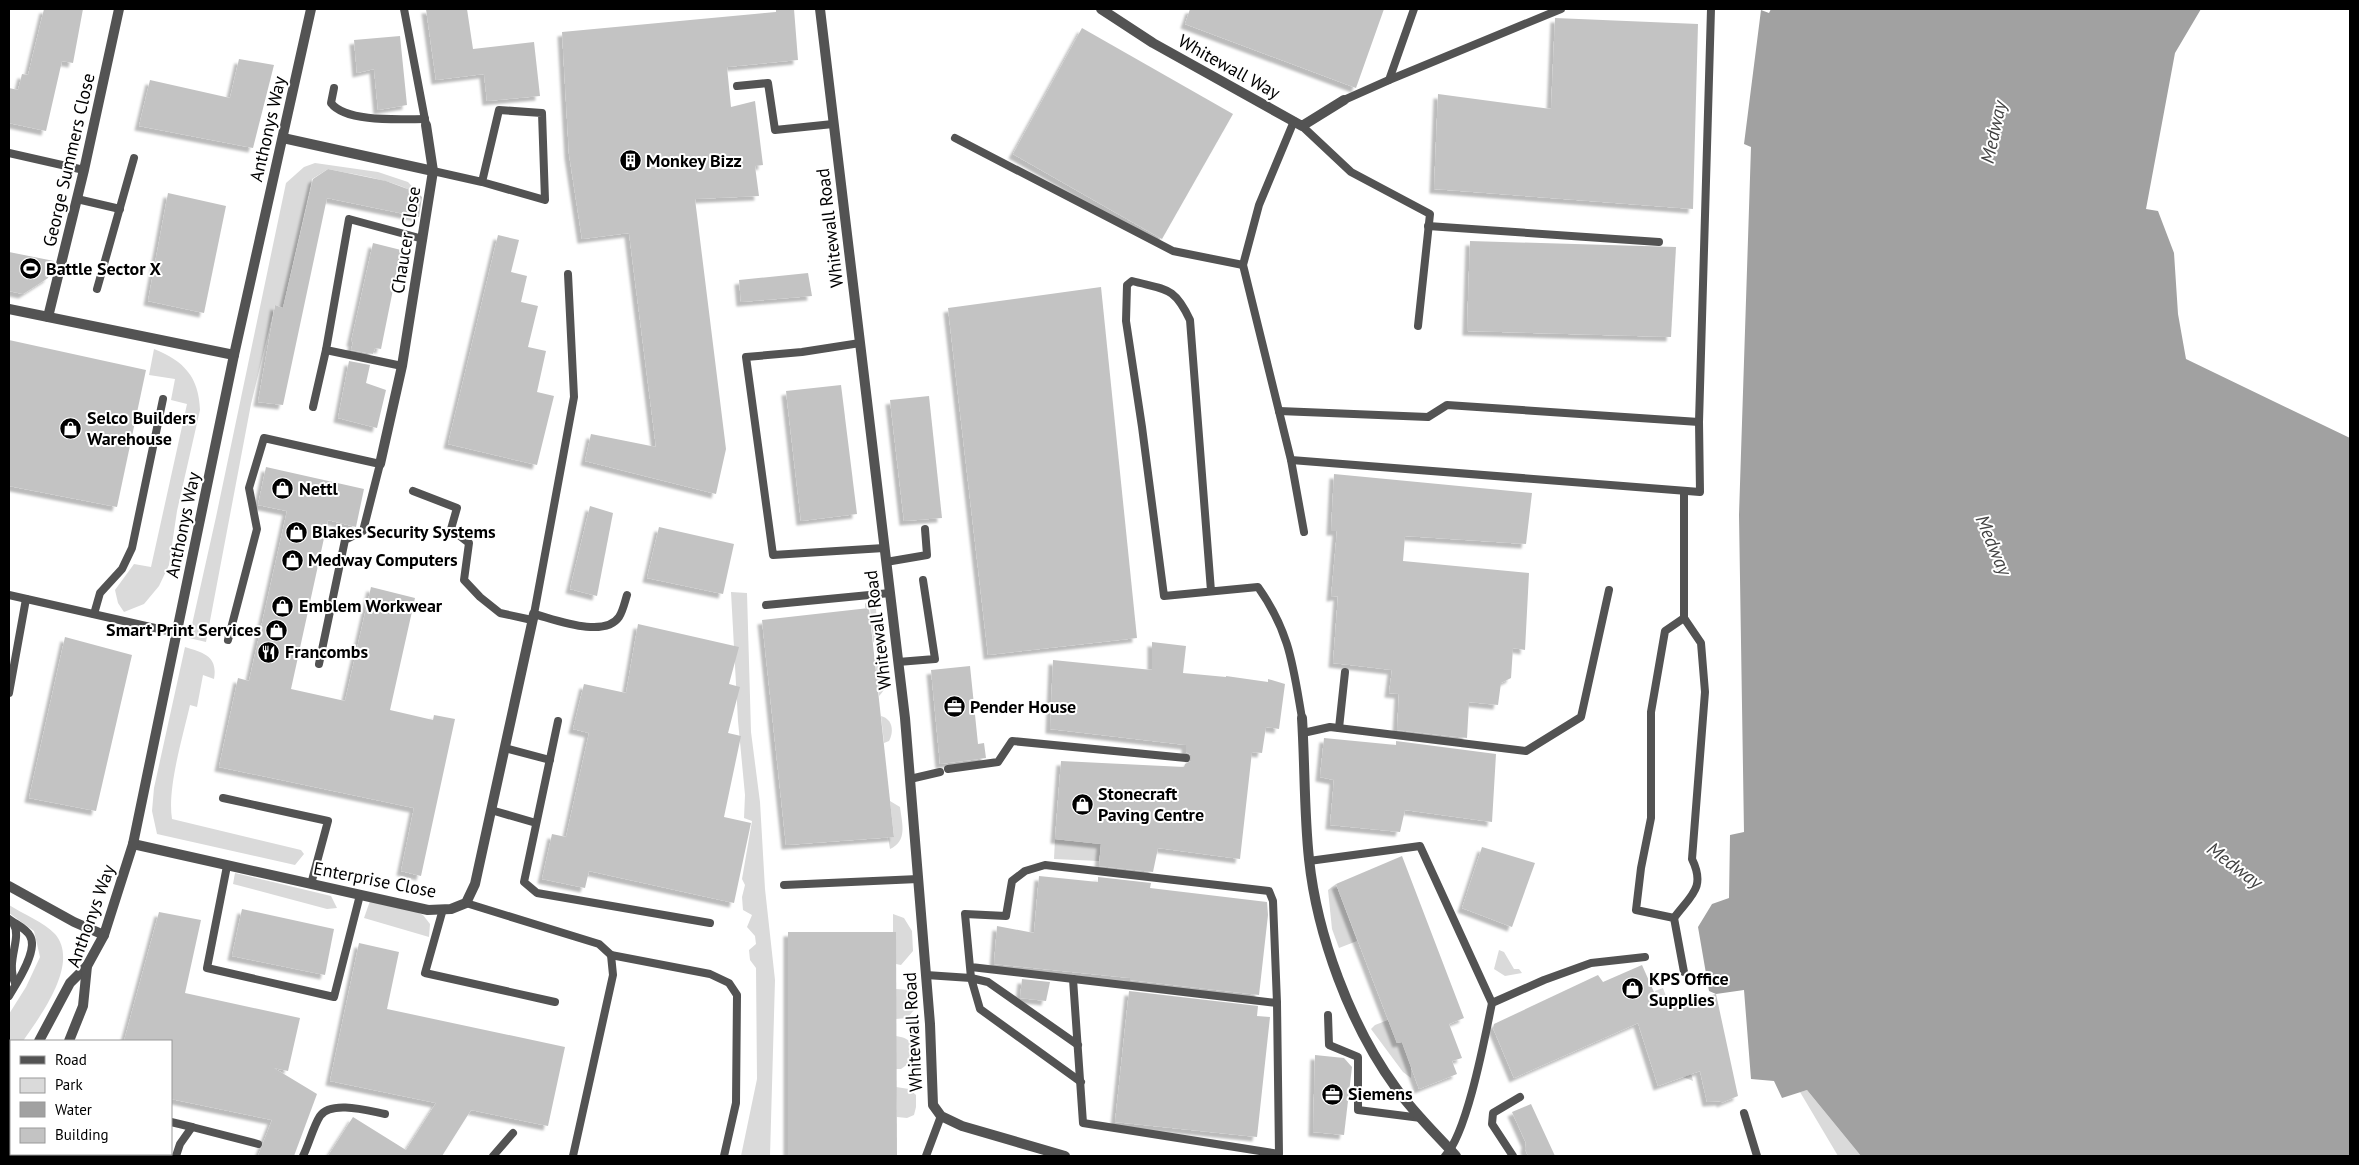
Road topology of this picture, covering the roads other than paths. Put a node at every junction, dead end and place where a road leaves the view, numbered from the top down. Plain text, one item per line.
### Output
1 (119, 9) edge
2 (311, 9) edge
3 (404, 9) edge
4 (820, 9) edge
5 (1101, 9) edge
6 (1414, 9) edge
7 (1561, 9) edge
8 (1711, 9) edge
9 (1389, 80) junction
10 (737, 86) dead end
11 (334, 88) dead end
12 (1344, 100) joint
13 (426, 122) junction
14 (1298, 123) junction
15 (833, 124) junction
16 (282, 138) junction
17 (955, 138) dead end
18 (9, 153) edge
19 (134, 158) dead end
20 (84, 170) junction
21 (433, 171) junction
22 (482, 182) junction
23 (77, 199) junction
24 (120, 209) junction
25 (1428, 226) junction
26 (424, 239) junction
27 (1659, 242) dead end
28 (1243, 264) junction
29 (568, 274) dead end
30 (97, 289) dead end
31 (9, 309) edge
32 (48, 317) junction
33 (1418, 326) dead end
34 (860, 343) junction
35 (326, 350) junction
36 (234, 356) junction
37 (402, 366) junction
38 (163, 400) dead end
39 (313, 407) dead end
40 (1279, 411) junction
41 (1699, 422) junction
42 (1291, 460) junction
43 (380, 464) junction
44 (1684, 490) junction
45 (413, 491) dead end
46 (925, 529) dead end
47 (1304, 532) dead end
48 (884, 548) junction
49 (886, 562) junction
50 (923, 580) dead end
51 (1609, 590) dead end
52 (1211, 591) junction
53 (890, 592) junction
54 (9, 595) edge
55 (627, 595) dead end
56 (26, 599) junction
57 (766, 606) dead end
58 (94, 614) junction
59 (533, 617) junction
60 (1684, 618) junction
61 (177, 633) junction
62 (228, 640) dead end
63 (898, 662) junction
64 (319, 664) dead end
65 (1345, 672) dead end
66 (9, 693) edge
67 (1302, 718) joint
68 (558, 721) dead end
69 (1339, 728) junction
70 (1303, 732) junction
71 (505, 748) junction
72 (1186, 758) dead end
73 (550, 760) junction
74 (948, 769) dead end
75 (940, 772) dead end
76 (910, 778) junction
77 (223, 798) dead end
78 (492, 810) junction
79 (536, 823) junction
80 (133, 844) junction
81 (1309, 861) junction
82 (227, 866) junction
83 (918, 879) junction
84 (311, 884) junction
85 (784, 885) dead end
86 (9, 886) edge
87 (360, 895) junction
88 (466, 903) junction
89 (443, 909) junction
90 (1674, 918) junction
91 (10, 920) edge
92 (710, 923) dead end
93 (104, 935) junction
94 (611, 955) junction
95 (1645, 957) dead end
96 (87, 966) junction
97 (971, 967) junction
98 (1684, 972) dead end
99 (926, 975) junction
100 (971, 978) junction
101 (1073, 979) junction
102 (16, 984) junction
103 (9, 996) edge
104 (555, 1002) dead end
105 (1492, 1003) junction
106 (1277, 1004) junction
107 (1328, 1015) dead end
108 (40, 1040) edge
109 (69, 1040) edge
110 (1078, 1045) junction
111 (1080, 1082) junction
112 (1520, 1098) dead end
113 (1744, 1113) dead end
114 (385, 1114) dead end
115 (941, 1116) junction
116 (1424, 1119) junction
117 (172, 1122) edge
118 (192, 1127) junction
119 (10, 1132) edge
120 (513, 1133) dead end
121 (9, 1137) edge
122 (258, 1144) dead end
123 (1451, 1154) edge
124 (1278, 1155) edge
125 (176, 1156) edge
126 (303, 1156) edge
127 (493, 1156) edge
128 (574, 1156) edge
129 (724, 1156) edge
130 (926, 1156) edge
131 (1063, 1156) edge
132 (1512, 1156) edge
133 (1758, 1156) edge

1 - 20 street, George Summers Close
2 - 16 street, Anthonys Way
3 - 13 lane
4 - 15 street, Whitewall Road
5 - 14 street, Whitewall Way
6 - 9 lane
7 - 9 lane
8 - 41 lane
9 - 12 lane
10 - 15 lane
11 - 13 lane
12 - 14 street
13 - 21 street
14 - 25 lane
14 - 28 lane
15 - 34 street, Whitewall Road
16 - 21 street, Chaucer Close
16 - 36 street, Anthonys Way
17 - 28 lane
18 - 20 lane
19 - 24 lane
20 - 23 street, George Summers Close
21 - 22 lane
21 - 26 street, Chaucer Close
22 - 22 lane
23 - 24 lane
23 - 32 street, George Summers Close
24 - 30 lane
25 - 27 lane
25 - 33 lane
26 - 35 lane
26 - 37 street, Chaucer Close
28 - 40 lane
29 - 59 lane
31 - 32 street
32 - 36 street
34 - 48 street, Whitewall Road
34 - 48 lane
35 - 37 lane
35 - 39 lane
36 - 61 street, Anthonys Way
37 - 43 street, Chaucer Close
38 - 58 lane
40 - 41 lane
40 - 42 lane
41 - 44 lane
42 - 44 lane
42 - 47 lane
43 - 62 lane
43 - 64 lane
44 - 60 lane
45 - 59 lane
46 - 49 lane
48 - 49 street, Whitewall Road
49 - 53 street, Whitewall Road
50 - 63 lane
51 - 69 lane
52 - 52 lane
52 - 67 lane
53 - 57 lane
53 - 63 street, Whitewall Road
54 - 56 lane
55 - 59 lane
56 - 58 lane
56 - 66 lane
58 - 61 lane
59 - 71 street
60 - 90 lane
60 - 90 lane
61 - 80 street, Anthonys Way
63 - 76 street, Whitewall Road
65 - 69 lane
67 - 70 street
68 - 73 lane
69 - 70 lane
70 - 81 street
71 - 73 lane
71 - 78 street
72 - 74 lane
73 - 79 lane
75 - 76 lane
76 - 83 street, Whitewall Road
77 - 84 lane
78 - 79 lane
78 - 88 street
79 - 92 lane
80 - 82 street, Enterprise Close
80 - 93 street, Anthonys Way
81 - 105 lane
81 - 116 street
82 - 84 street, Enterprise Close
82 - 87 lane
83 - 85 lane
83 - 99 street, Whitewall Road
84 - 87 street, Enterprise Close
86 - 93 street
87 - 89 street, Enterprise Close
88 - 89 street, Enterprise Close
88 - 94 lane
89 - 104 lane
90 - 98 lane
91 - 102 lane
91 - 102 lane
93 - 96 street, Anthonys Way
94 - 128 lane
94 - 129 lane
95 - 105 lane
96 - 108 street
96 - 109 street, Anthonys Way
97 - 100 lane
97 - 101 lane
97 - 106 lane
99 - 100 lane
99 - 115 street, Whitewall Road
100 - 110 lane
100 - 111 lane
101 - 106 lane
101 - 110 lane
102 - 103 lane
105 - 123 lane
106 - 124 lane
107 - 116 lane
110 - 111 lane
111 - 124 lane
112 - 132 lane
113 - 133 lane
114 - 126 lane
115 - 130 lane
115 - 131 street
116 - 123 street
117 - 118 lane
118 - 122 lane
118 - 125 lane
119 - 121 street
120 - 127 lane

